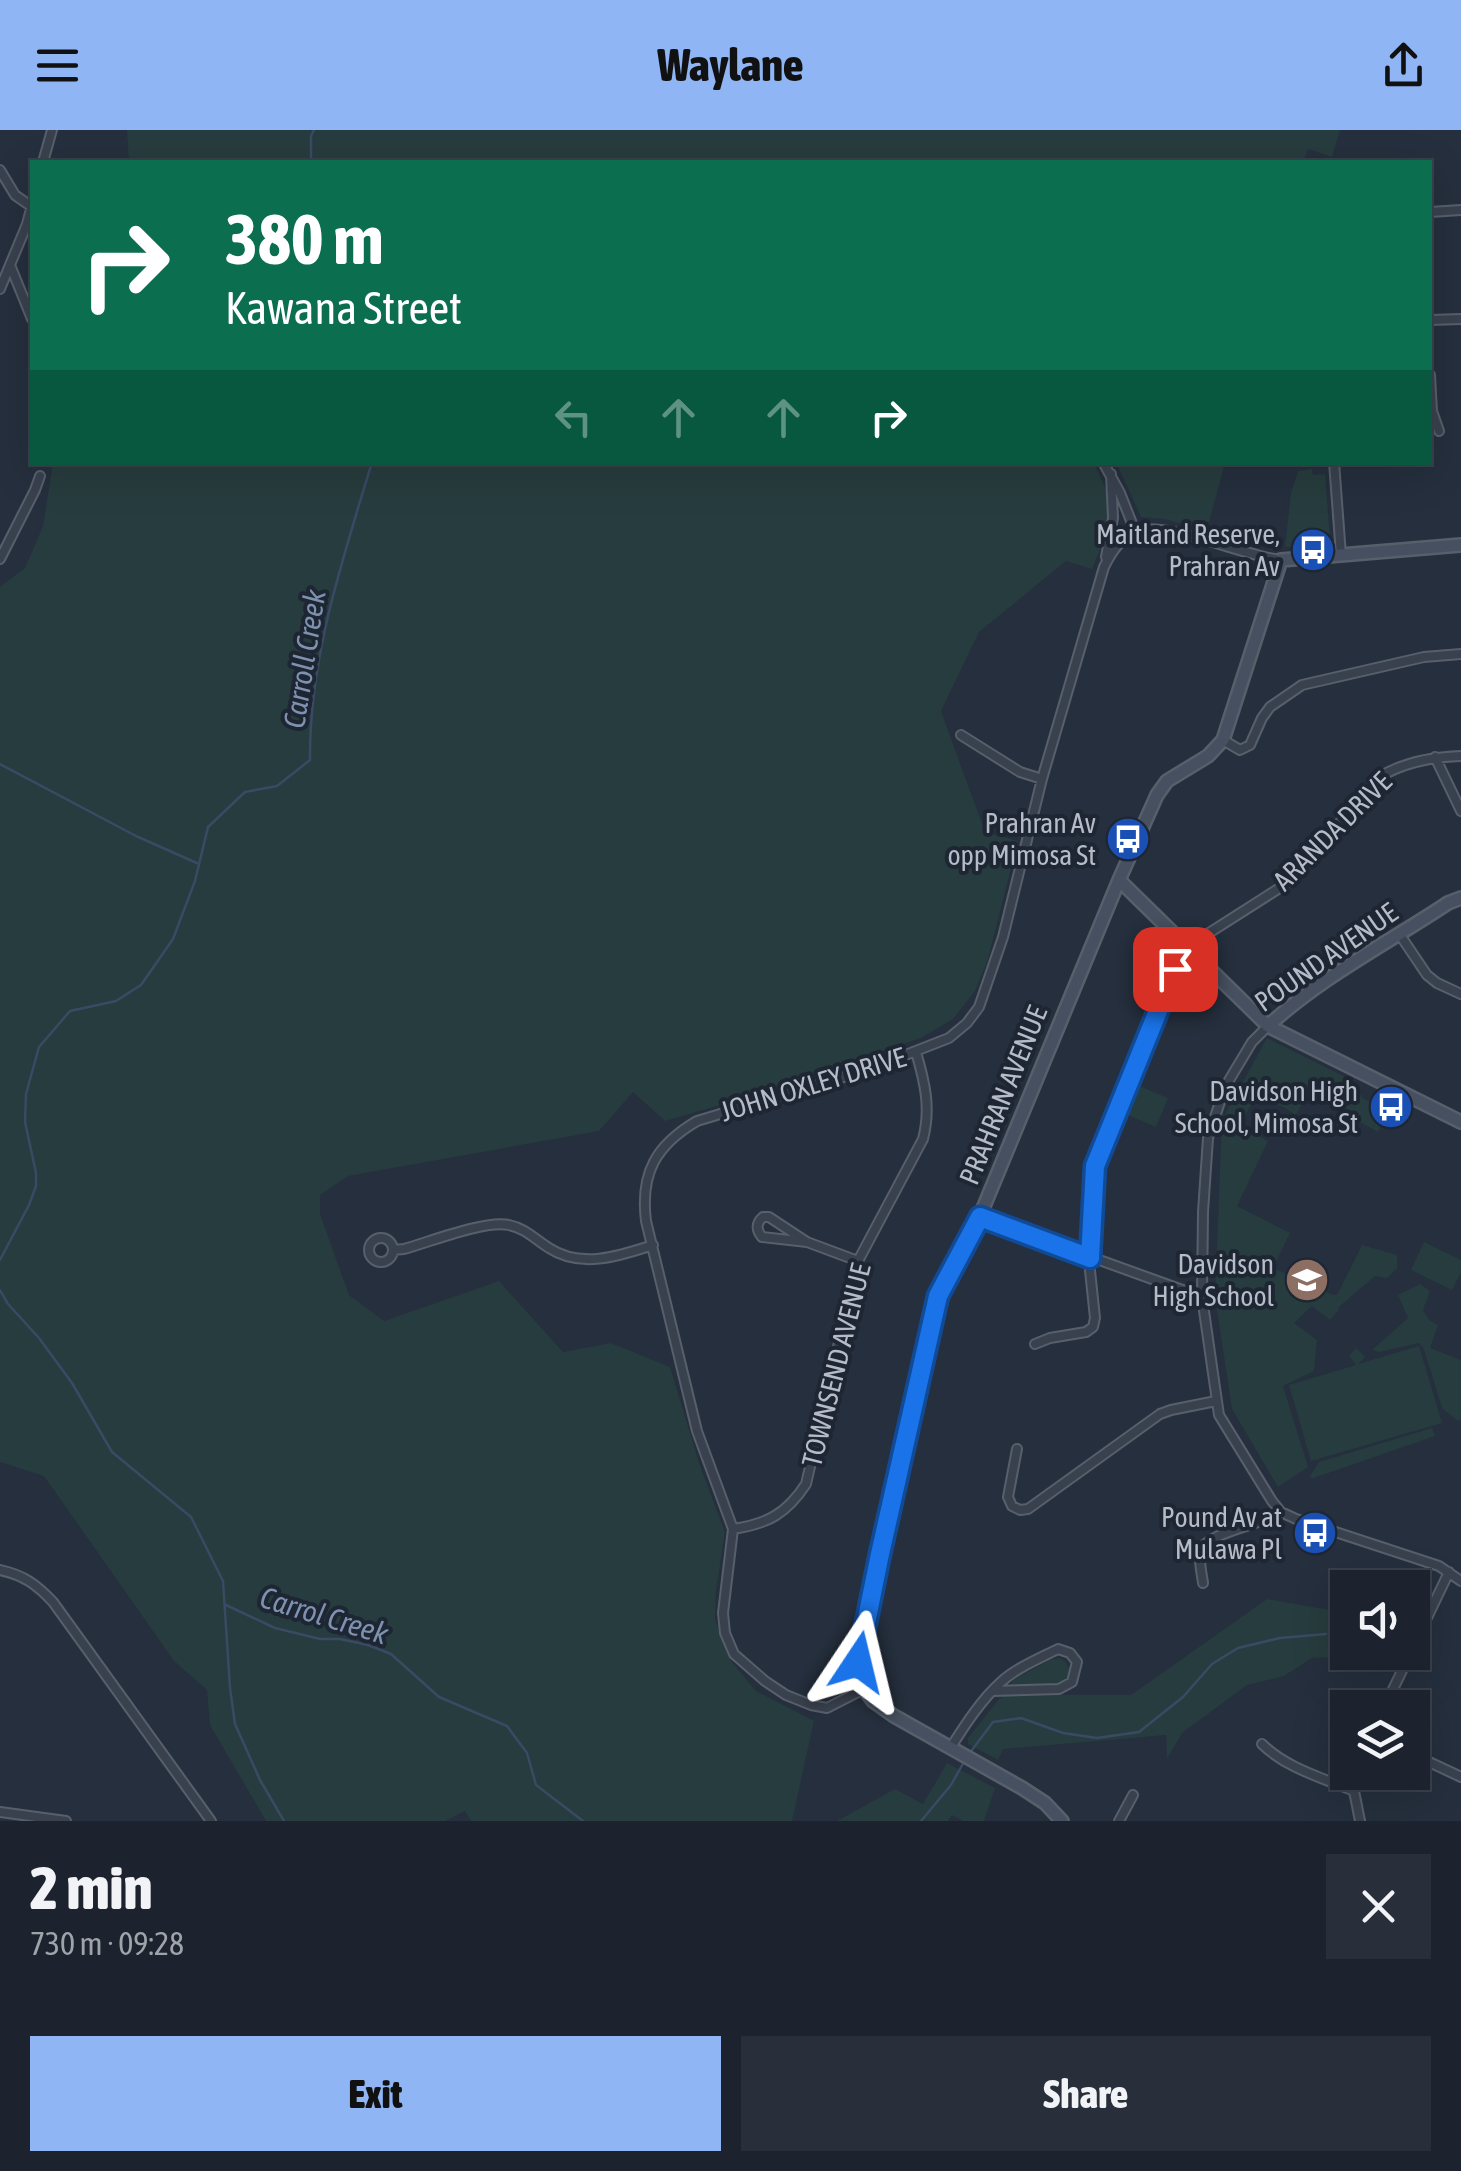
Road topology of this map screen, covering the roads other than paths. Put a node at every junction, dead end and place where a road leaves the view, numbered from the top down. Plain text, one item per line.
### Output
1 (52, 130) edge
2 (44, 160) edge
3 (0, 170) edge
4 (30, 205) edge
5 (1461, 210) edge
6 (1432, 212) edge
7 (30, 213) edge
8 (10, 264) junction
9 (0, 289) edge
10 (30, 314) edge
11 (1461, 319) edge
12 (1432, 320) edge
13 (1432, 411) edge
14 (1439, 432) dead end
15 (1105, 465) edge
16 (1334, 465) edge
17 (1111, 474) junction
18 (40, 476) dead end
19 (1135, 531) junction
20 (1461, 546) edge
21 (1340, 555) junction
22 (0, 559) edge
23 (1281, 560) junction
24 (1104, 566) junction
25 (1461, 654) edge
26 (960, 735) dead end
27 (1223, 740) junction
28 (1461, 756) edge
29 (1435, 757) junction
30 (1042, 779) junction
31 (1461, 811) edge
32 (1119, 880) junction
33 (1461, 898) edge
34 (1400, 935) junction
35 (1188, 947) junction
36 (1461, 994) edge
37 (1268, 1026) junction
38 (916, 1052) junction
39 (1461, 1122) edge
40 (980, 1217) junction
41 (807, 1242) junction
42 (653, 1246) junction
43 (393, 1250) dead end
44 (1090, 1258) junction
45 (858, 1261) junction
46 (1202, 1297) junction
47 (1036, 1344) dead end
48 (1216, 1401) junction
49 (1018, 1449) dead end
50 (1281, 1512) junction
51 (732, 1529) junction
52 (0, 1570) edge
53 (1449, 1572) junction
54 (1461, 1581) edge
55 (1204, 1584) dead end
56 (1430, 1613) edge
57 (864, 1689) junction
58 (993, 1692) junction
59 (1262, 1744) dead end
60 (950, 1748) junction
61 (1430, 1762) edge
62 (1461, 1777) edge
63 (1354, 1792) joint
64 (1134, 1795) dead end
65 (0, 1812) edge
66 (43, 1820) edge
67 (66, 1821) edge
68 (211, 1821) edge
69 (1062, 1821) edge
70 (1119, 1821) edge
71 (1360, 1821) edge

1 - 2 street
3 - 4 street
5 - 6 street
7 - 8 street
8 - 9 street
8 - 10 street
11 - 12 street
13 - 14 street
15 - 17 street
16 - 21 street
17 - 19 street
17 - 24 street
18 - 22 street
19 - 23 street
19 - 24 street, JOHN OXLEY DRIVE
20 - 21 street
21 - 23 street
23 - 27 street
24 - 30 street, JOHN OXLEY DRIVE
25 - 27 street
26 - 30 street
27 - 32 street, PRAHRAN AVENUE
28 - 29 street, ARANDA DRIVE
29 - 31 street
29 - 35 street, ARANDA DRIVE
30 - 38 street, JOHN OXLEY DRIVE
32 - 35 street
32 - 40 street, PRAHRAN AVENUE
33 - 34 street, POUND AVENUE
34 - 36 street
34 - 37 street, POUND AVENUE
35 - 37 street
35 - 44 street
37 - 39 street
37 - 46 street, POUND AVENUE
38 - 42 street, JOHN OXLEY DRIVE
38 - 45 street, TOWNSEND AVENUE
40 - 44 street
40 - 57 street, PRAHRAN AVENUE
41 - 41 street
41 - 45 street
42 - 43 street
42 - 51 street, JOHN OXLEY DRIVE
44 - 46 street
44 - 47 street
45 - 51 street, TOWNSEND AVENUE
46 - 48 street, POUND AVENUE
48 - 49 street
48 - 50 street, POUND AVENUE
50 - 53 street
50 - 55 street
51 - 57 street, JOHN OXLEY DRIVE
52 - 68 street
53 - 54 street
53 - 56 street
57 - 60 street
58 - 58 street
58 - 60 street
59 - 63 street
60 - 69 street
61 - 62 street
63 - 71 street
64 - 70 street
65 - 66 street
66 - 67 street

